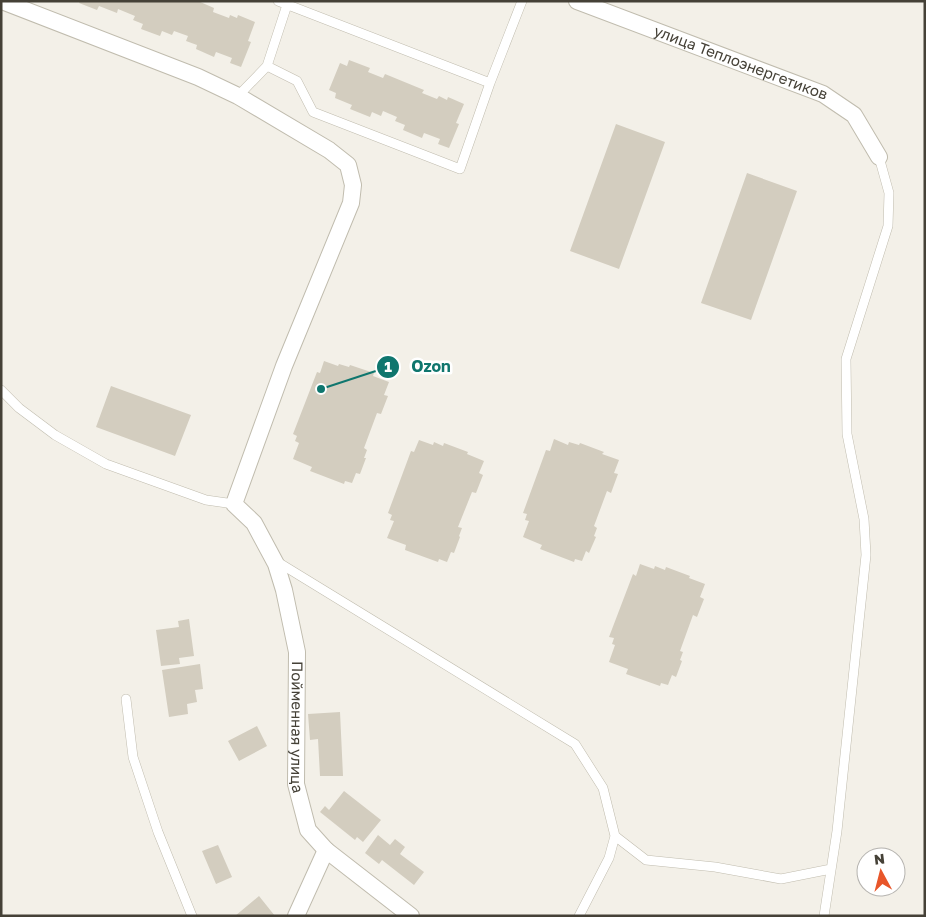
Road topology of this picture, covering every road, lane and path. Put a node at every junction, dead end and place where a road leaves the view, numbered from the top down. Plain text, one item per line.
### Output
1 (2, 1) edge
2 (522, 1) edge
3 (577, 1) edge
4 (282, 3) edge
5 (267, 66) junction
6 (490, 83) junction
7 (238, 96) junction
8 (879, 156) joint
9 (1, 390) edge
10 (234, 504) junction
11 (272, 558) junction
12 (126, 699) dead end
13 (615, 836) junction
14 (326, 850) junction
15 (831, 869) junction
16 (192, 916) edge
17 (296, 916) edge
18 (411, 916) edge
19 (579, 916) edge
20 (824, 916) edge

1 - 7 street
2 - 6 lane
3 - 8 street, улица Теплоэнергетиков
4 - 5 lane
4 - 6 lane
5 - 6 lane
5 - 7 lane
7 - 10 street
8 - 15 lane
9 - 10 lane
10 - 11 street, Пойменная улица
11 - 13 lane
11 - 14 street, Пойменная улица
12 - 16 lane
13 - 15 lane
13 - 19 lane
14 - 17 street
14 - 18 street, Пойменная улица
15 - 20 lane

